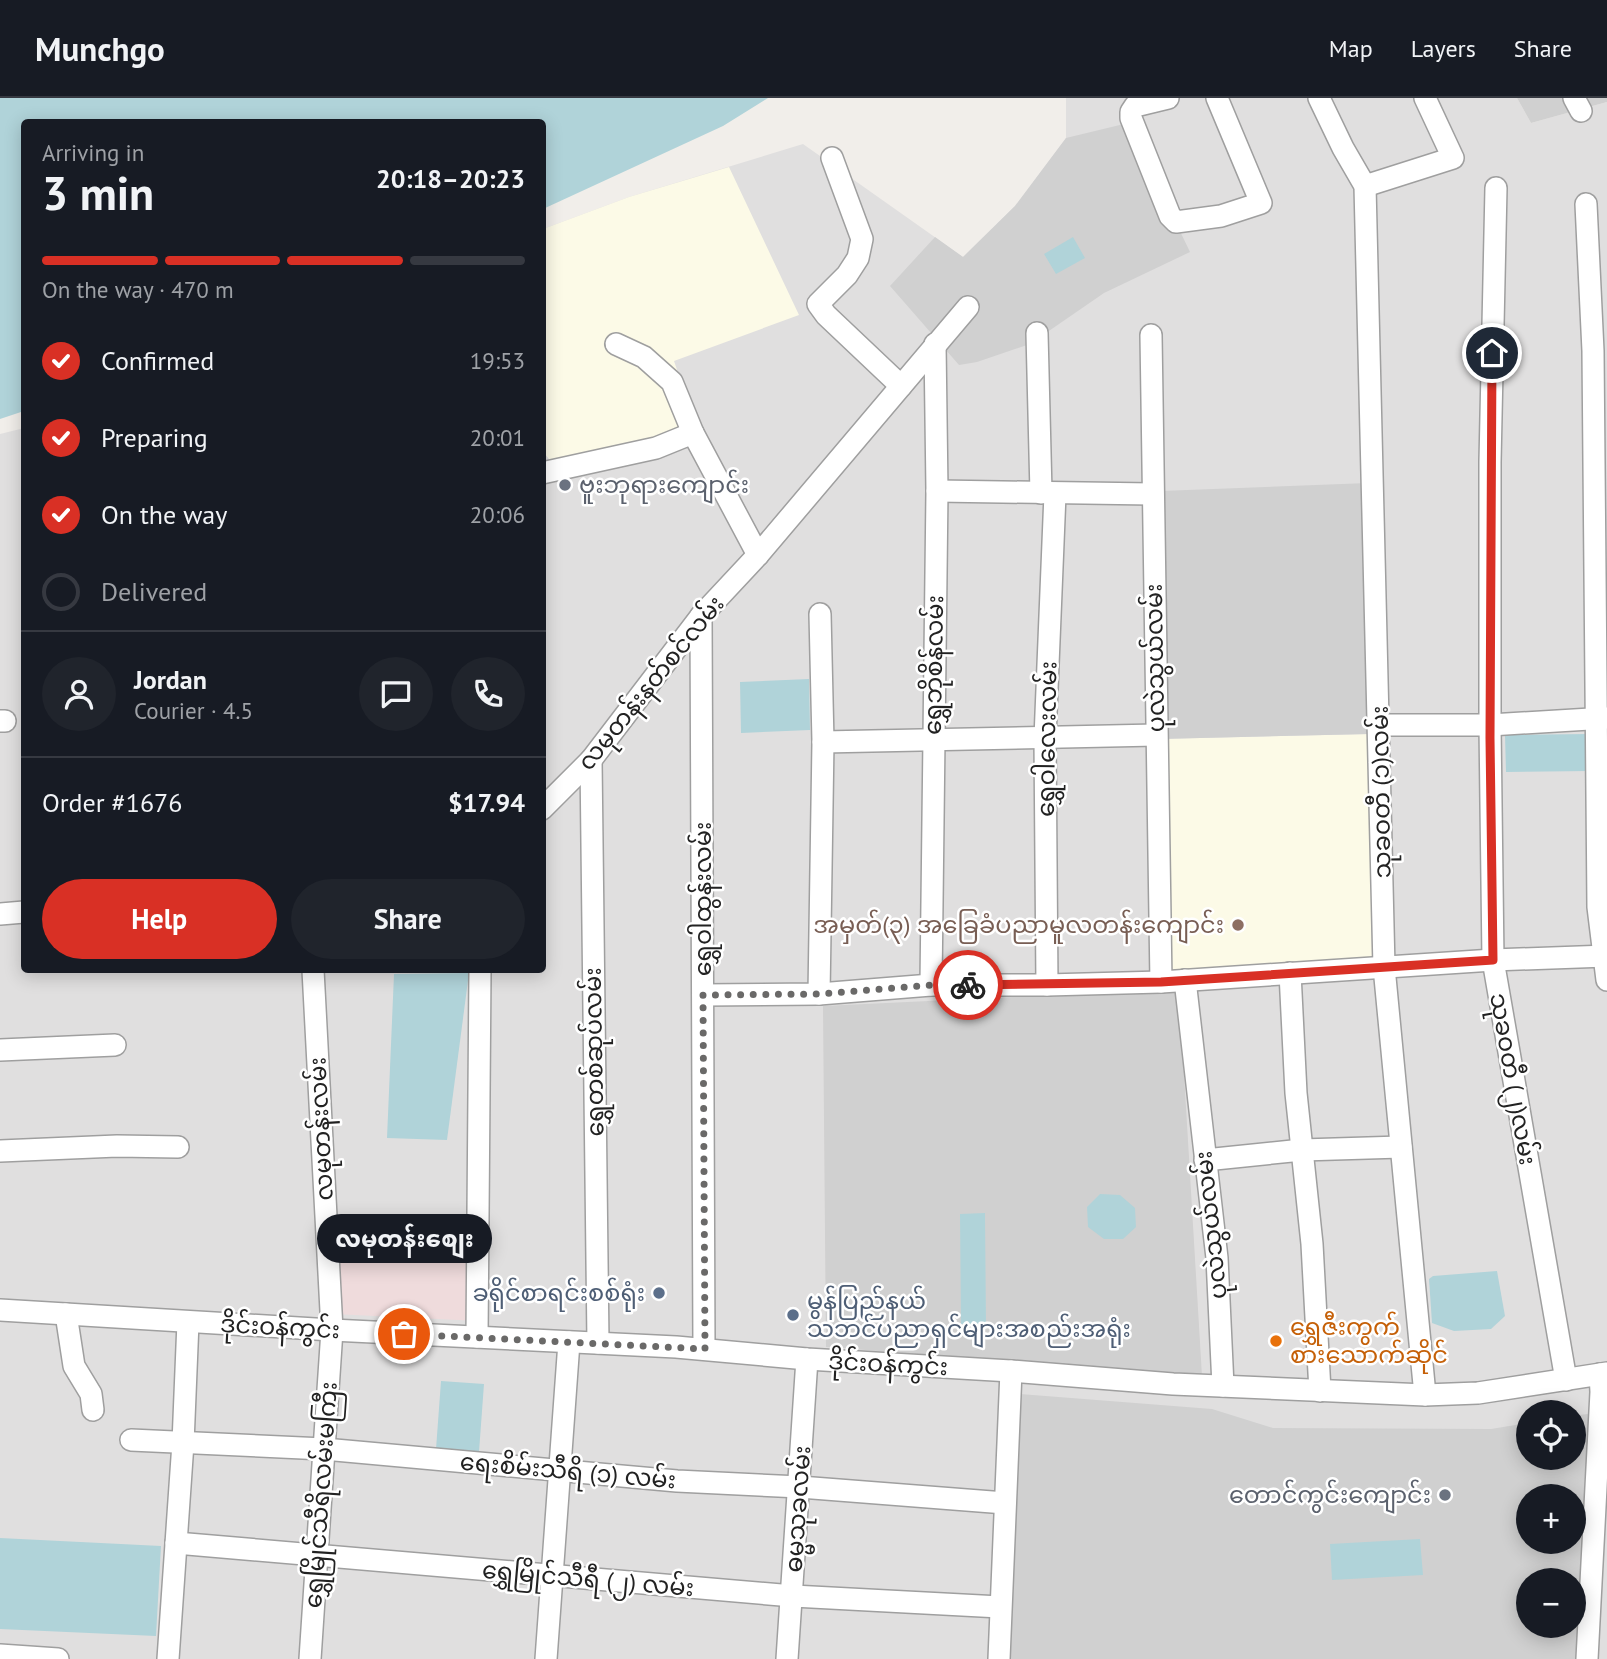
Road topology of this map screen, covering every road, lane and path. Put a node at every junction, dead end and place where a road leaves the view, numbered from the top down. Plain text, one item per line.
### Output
1 (1168, 98) edge
2 (1216, 98) edge
3 (1319, 98) edge
4 (1425, 98) edge
5 (832, 158) dead end
6 (1365, 186) junction
7 (1496, 188) dead end
8 (1586, 204) dead end
9 (968, 307) dead end
10 (1038, 333) dead end
11 (1151, 335) dead end
12 (616, 344) dead end
13 (935, 344) junction
14 (901, 386) junction
15 (693, 433) junction
16 (546, 472) edge
17 (937, 491) junction
18 (1048, 493) junction
19 (1152, 494) junction
20 (758, 555) junction
21 (820, 614) dead end
22 (701, 616) junction
23 (1602, 719) edge
24 (1380, 725) junction
25 (1490, 725) junction
26 (1156, 734) junction
27 (1045, 738) junction
28 (933, 740) junction
29 (823, 742) junction
30 (591, 760) junction
31 (546, 805) edge
32 (21, 912) edge
33 (0, 914) edge
34 (1605, 956) edge
35 (1493, 960) junction
36 (1384, 967) junction
37 (313, 973) edge
38 (480, 973) edge
39 (1290, 973) junction
40 (1185, 980) junction
41 (1607, 980) edge
42 (1161, 982) junction
43 (931, 985) junction
44 (1046, 985) junction
45 (820, 994) junction
46 (703, 995) junction
47 (115, 1045) dead end
48 (0, 1050) edge
49 (178, 1147) dead end
50 (1401, 1147) junction
51 (1302, 1150) junction
52 (0, 1152) edge
53 (1205, 1160) junction
54 (0, 1310) edge
55 (66, 1314) junction
56 (188, 1322) junction
57 (332, 1330) junction
58 (477, 1337) junction
59 (569, 1342) junction
60 (598, 1343) junction
61 (705, 1349) junction
62 (807, 1359) junction
63 (1011, 1371) junction
64 (1604, 1374) edge
65 (1566, 1380) junction
66 (1223, 1387) junction
67 (1320, 1391) junction
68 (1425, 1395) junction
69 (93, 1410) dead end
70 (1603, 1438) edge
71 (131, 1440) dead end
72 (184, 1443) junction
73 (324, 1449) junction
74 (559, 1470) junction
75 (800, 1487) junction
76 (1005, 1503) junction
77 (176, 1543) junction
78 (317, 1555) junction
79 (1599, 1565) edge
80 (552, 1576) junction
81 (793, 1596) junction
82 (1000, 1607) junction
83 (0, 1655) edge
84 (58, 1659) edge
85 (168, 1659) edge
86 (310, 1659) edge
87 (546, 1659) edge
88 (787, 1659) edge
89 (999, 1659) edge
90 (1587, 1659) edge

1 - 2 street
3 - 6 street
4 - 6 street
5 - 14 street
6 - 24 street, သုခဝတီ (၁)လမ်း
7 - 25 street, သုခဝတီ (၂)လမ်း
8 - 23 street
9 - 13 street, လမုတန်းနတ်စင်လမ်း
10 - 18 street, ရွှေဝါလေးလမ်း
11 - 19 street, ပုလဲသွယ်လမ်း
12 - 15 street
13 - 14 street, လမုတန်းနတ်စင်လမ်း
13 - 17 street, ရွှေဘိုစိန်လမ်း
14 - 20 street, လမုတန်းနတ်စင်လမ်း
15 - 16 street
15 - 20 street
17 - 18 street
17 - 28 street, ရွှေဘိုစိန်လမ်း
18 - 19 street
18 - 27 street, ရွှေဝါလေးလမ်း
19 - 26 street, ပုလဲသွယ်လမ်း
20 - 22 street, လမုတန်းနတ်စင်လမ်း
21 - 29 street
22 - 30 street, လမုတန်းနတ်စင်လမ်း
22 - 46 street, ရွှေဝါထွန်းလမ်း
23 - 25 street
23 - 34 street
24 - 25 street
24 - 36 street, သုခဝတီ (၁)လမ်း
25 - 35 street, သုခဝတီ (၂)လမ်း
26 - 27 street
26 - 42 street, ပုလဲသွယ်လမ်း
27 - 28 street
27 - 44 street, ရွှေဝါလေးလမ်း
28 - 29 street
28 - 43 street, ရွှေဘိုစိန်လမ်း
29 - 45 street
30 - 31 street, လမုတန်းနတ်စင်လမ်း
30 - 60 street, ရွှေတစ်ဆုပ်လမ်း
32 - 33 street
34 - 35 street
34 - 41 street
35 - 36 street
35 - 65 street, သုခဝတီ (၂)လမ်း
36 - 39 street
36 - 50 street, သုခဝတီ (၁)လမ်း
37 - 57 street, လမုတန်းလမ်း
38 - 58 street
39 - 40 street
39 - 51 street
40 - 42 street
40 - 53 street, ပုလဲသွယ်လမ်း
42 - 44 street
43 - 44 street
43 - 45 street
45 - 46 street
46 - 61 street, ရွှေဝါထွန်းလမ်း
47 - 48 street
49 - 52 street
50 - 51 street
50 - 68 street, သုခဝတီ (၁)လမ်း
51 - 53 street
51 - 67 street
53 - 66 street, ပုလဲသွယ်လမ်း
54 - 55 street, ဒိုင်းဝန်ကွင်း
55 - 56 street, ဒိုင်းဝန်ကွင်း
55 - 69 street
56 - 57 street, ဒိုင်းဝန်ကွင်း
56 - 72 street
57 - 58 street, ဒိုင်းဝန်ကွင်း
57 - 73 street, ရွှေမြိုင်သီရိလမ်းမကြီး
58 - 59 street, ဒိုင်းဝန်ကွင်း
59 - 60 street, ဒိုင်းဝန်ကွင်း
59 - 74 street
60 - 61 street, ဒိုင်းဝန်ကွင်း
61 - 62 street, ဒိုင်းဝန်ကွင်း
62 - 63 street, ဒိုင်းဝန်ကွင်း
62 - 75 street, ဓမ္မသုခလမ်း
63 - 66 street, ဒိုင်းဝန်ကွင်း
63 - 76 street
64 - 65 street, ဒိုင်းဝန်ကွင်း
64 - 70 street
65 - 68 street, ဒိုင်းဝန်ကွင်း
66 - 67 street, ဒိုင်းဝန်ကွင်း
67 - 68 street, ဒိုင်းဝန်ကွင်း
70 - 79 street
71 - 72 street, ရေးစိမ်းသီရိ (၁) လမ်း
72 - 73 street, ရေးစိမ်းသီရိ (၁) လမ်း
72 - 77 street
73 - 74 street, ရေးစိမ်းသီရိ (၁) လမ်း
73 - 78 street, ရွှေမြိုင်သီရိလမ်းမကြီး
74 - 75 street, ရေးစိမ်းသီရိ (၁) လမ်း
74 - 80 street
75 - 76 street, ရေးစိမ်းသီရိ (၁) လမ်း
75 - 81 street, ဓမ္မသုခလမ်း
76 - 82 street
77 - 78 street, ရွှေမြိုင်သီရီ (၂) လမ်း
77 - 85 street
78 - 80 street, ရွှေမြိုင်သီရီ (၂) လမ်း
78 - 86 street, ရွှေမြိုင်သီရိလမ်းမကြီး
79 - 90 street
80 - 81 street, ရွှေမြိုင်သီရီ (၂) လမ်း
80 - 87 street
81 - 82 street, ရွှေမြိုင်သီရီ (၂) လမ်း
81 - 88 street, ဓမ္မသုခလမ်း
82 - 89 street
83 - 84 street

